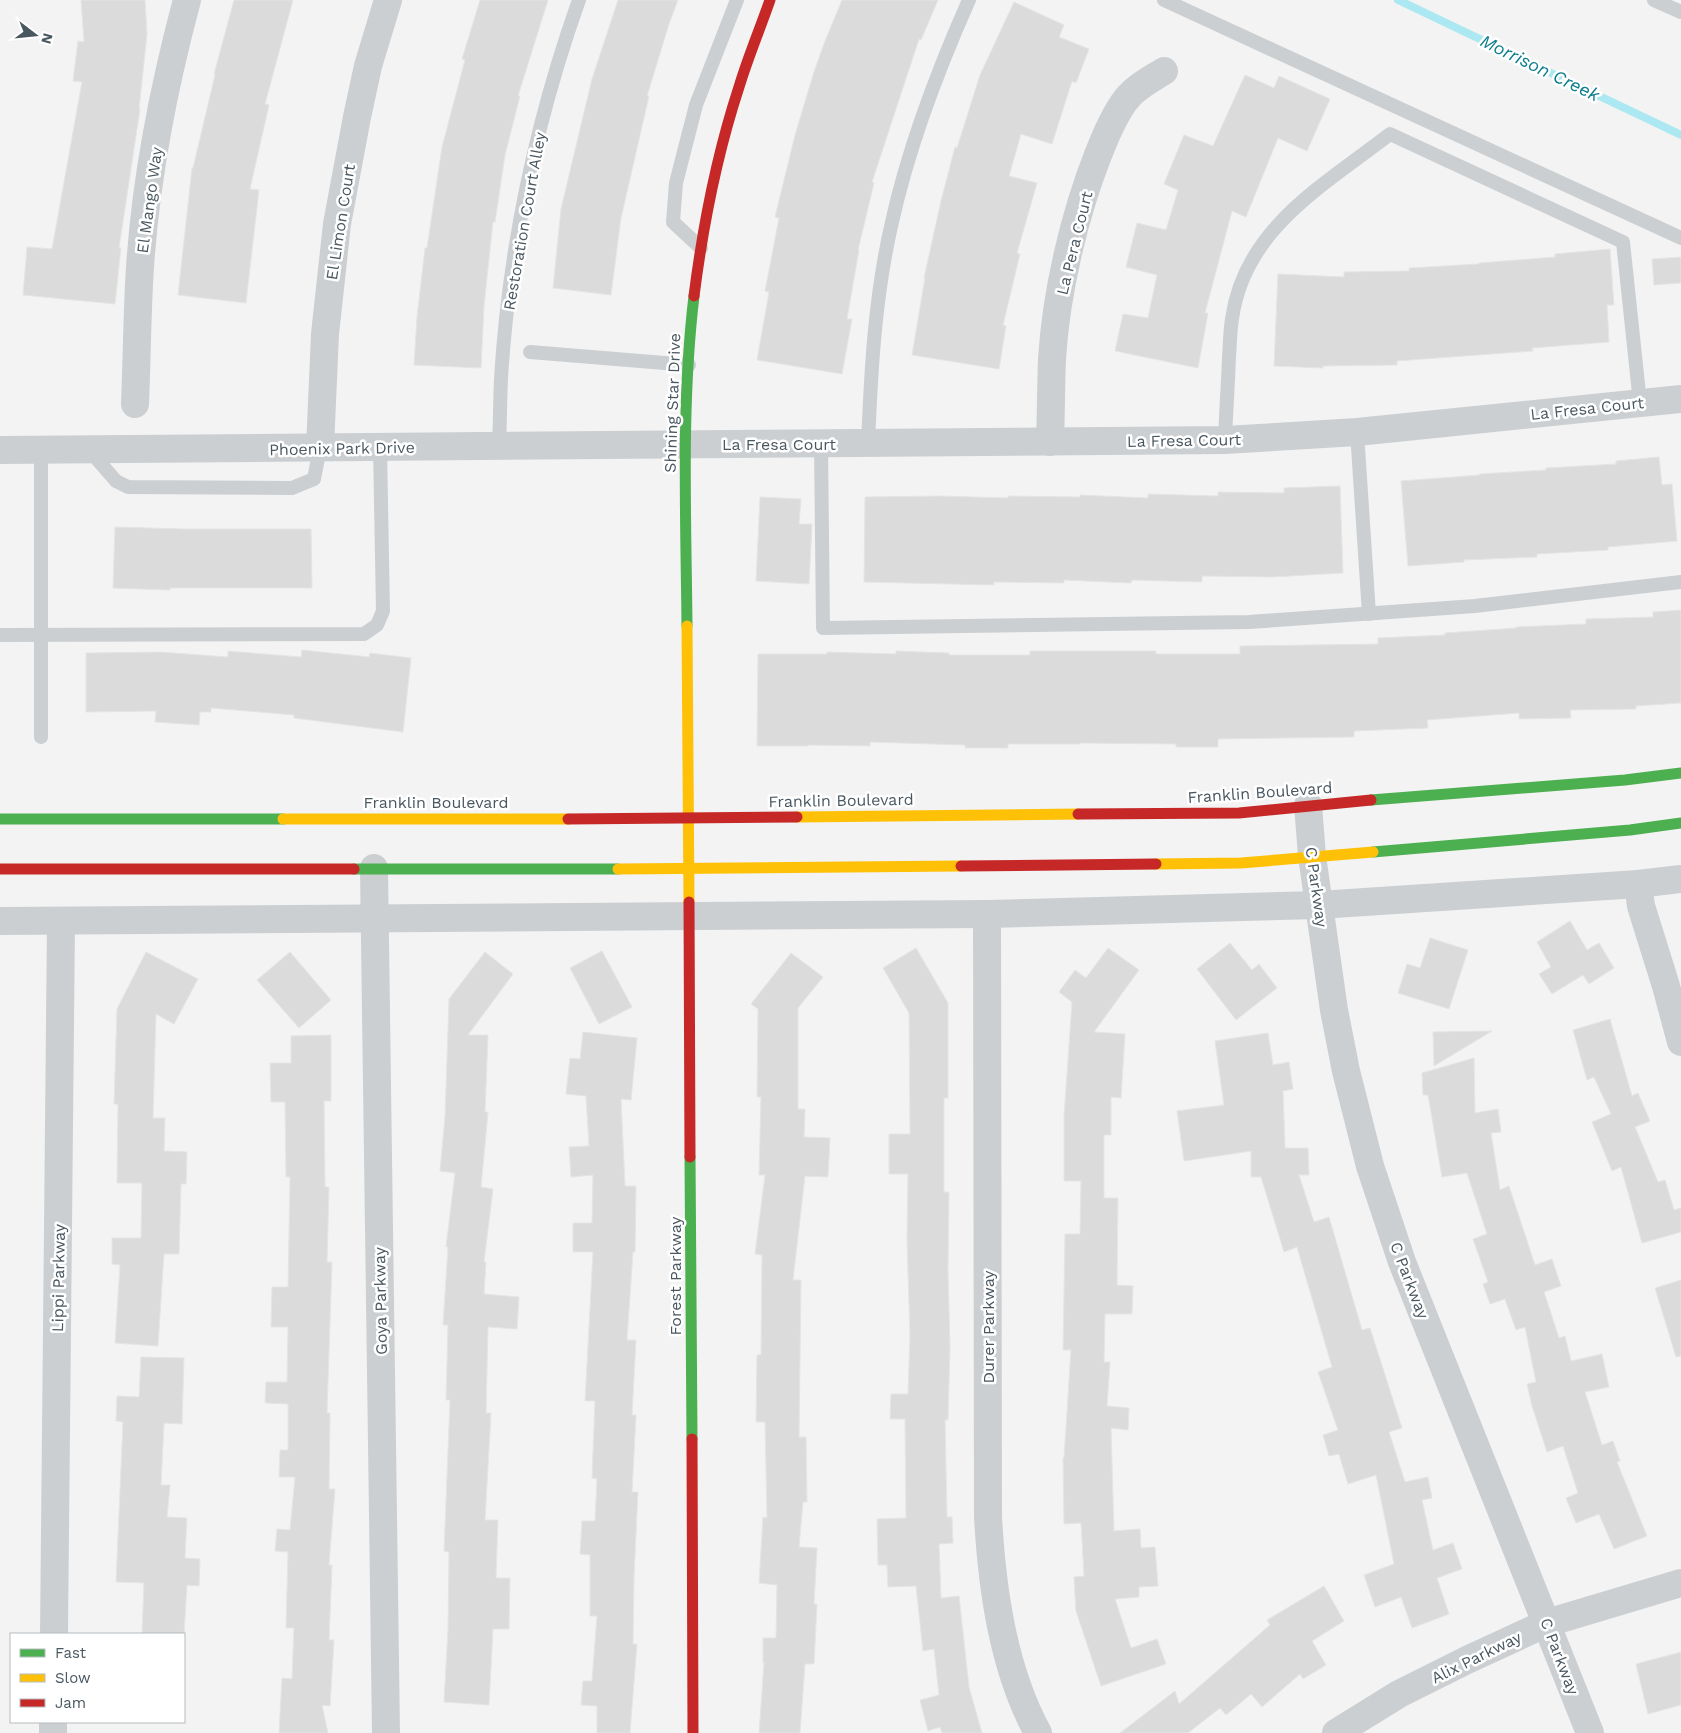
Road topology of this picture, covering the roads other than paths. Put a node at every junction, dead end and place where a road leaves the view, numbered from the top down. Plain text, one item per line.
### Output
1 (188, 0) edge
2 (388, 0) edge
3 (579, 0) edge
4 (736, 0) edge
5 (770, 0) edge
6 (969, 0) edge
7 (1164, 0) edge
8 (1654, 0) edge
9 (1681, 12) edge
10 (1164, 71) dead end
11 (1681, 238) edge
12 (701, 248) junction
13 (530, 352) dead end
14 (689, 365) junction
15 (1681, 398) edge
16 (1640, 403) junction
17 (135, 404) dead end
18 (1357, 432) junction
19 (1225, 440) junction
20 (1050, 442) junction
21 (820, 444) junction
22 (868, 444) junction
23 (685, 445) junction
24 (500, 446) junction
25 (380, 447) junction
26 (320, 448) junction
27 (89, 449) junction
28 (0, 450) edge
29 (41, 450) junction
30 (1681, 582) edge
31 (1369, 614) junction
32 (0, 635) edge
33 (41, 635) junction
34 (41, 737) dead end
35 (1681, 773) edge
36 (1308, 806) junction
37 (0, 819) edge
38 (689, 819) junction
39 (1681, 823) edge
40 (1312, 856) junction
41 (374, 868) junction
42 (0, 869) edge
43 (690, 869) junction
44 (1681, 878) edge
45 (1638, 884) junction
46 (1319, 905) junction
47 (987, 914) junction
48 (689, 917) junction
49 (374, 920) junction
50 (0, 922) edge
51 (61, 922) junction
52 (1681, 1042) edge
53 (1681, 1583) edge
54 (1547, 1624) junction
55 (54, 1633) edge
56 (386, 1733) edge
57 (693, 1733) edge
58 (1038, 1733) edge
59 (1336, 1733) edge
60 (1590, 1733) edge

1 - 17 street, El Mango Way
2 - 26 street, El Limon Court
3 - 24 lane, Restoration Court Alley
4 - 12 lane
5 - 12 main road, Shining Star Drive
6 - 22 lane
7 - 11 lane
8 - 9 lane
10 - 20 street, La Pera Court
12 - 14 main road, Shining Star Drive
13 - 14 lane
14 - 23 main road, Shining Star Drive
15 - 16 street, La Fresa Court
16 - 18 street, La Fresa Court
16 - 19 lane
18 - 19 street, La Fresa Court
18 - 31 lane
19 - 20 street, La Fresa Court
20 - 22 street, La Fresa Court
21 - 22 street, La Fresa Court
21 - 23 street, La Fresa Court
21 - 31 lane
23 - 24 street, Phoenix Park Drive
23 - 38 main road, Shining Star Drive
24 - 25 street, Phoenix Park Drive
25 - 26 street, Phoenix Park Drive
25 - 33 lane
26 - 27 street, Phoenix Park Drive
26 - 27 lane
27 - 29 street, Phoenix Park Drive
28 - 29 street, Phoenix Park Drive
29 - 33 lane
30 - 31 lane
32 - 33 lane
33 - 34 lane
35 - 36 main road, Franklin Boulevard
36 - 38 main road, Franklin Boulevard
36 - 40 street, C Parkway
37 - 38 main road, Franklin Boulevard
38 - 43 main road, Forest Parkway
39 - 40 main road
40 - 43 main road
40 - 46 street, C Parkway
41 - 42 main road
41 - 43 main road
41 - 49 street, Goya Parkway
43 - 48 main road, Forest Parkway
44 - 45 street
45 - 46 street
45 - 52 street
46 - 47 street
46 - 54 street, C Parkway
47 - 48 street
47 - 58 street, Durer Parkway
48 - 49 street
48 - 57 main road, Forest Parkway
49 - 51 street
49 - 56 street, Goya Parkway
50 - 51 street
51 - 55 street, Lippi Parkway
53 - 54 street, Alix Parkway
54 - 59 street, Alix Parkway
54 - 60 street, C Parkway

